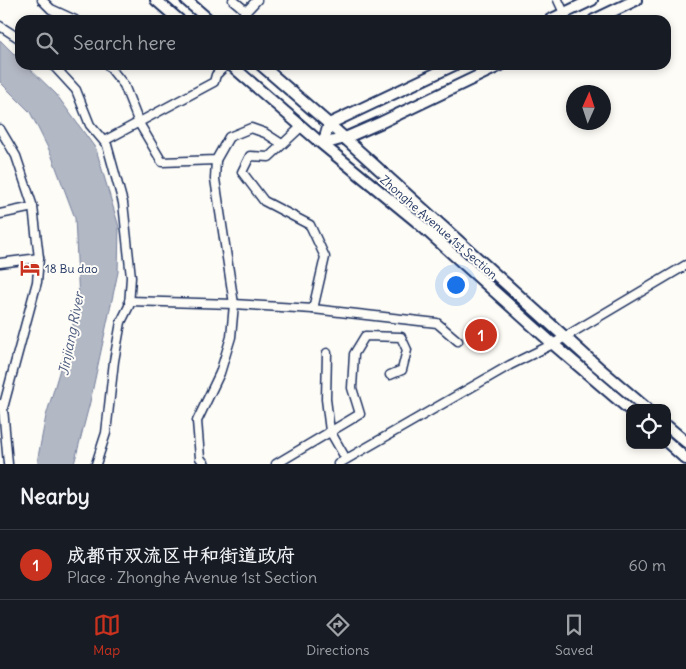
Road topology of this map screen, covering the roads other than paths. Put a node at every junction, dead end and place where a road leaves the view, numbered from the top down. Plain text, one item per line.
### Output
1 (42, 0) edge
2 (156, 0) edge
3 (186, 0) edge
4 (233, 0) edge
5 (257, 0) edge
6 (558, 0) edge
7 (592, 0) edge
8 (636, 0) edge
9 (246, 11) junction
10 (564, 13) junction
11 (64, 15) edge
12 (173, 15) edge
13 (203, 15) edge
14 (242, 15) edge
15 (560, 15) edge
16 (604, 15) edge
17 (0, 26) edge
18 (15, 36) edge
19 (58, 70) edge
20 (112, 70) edge
21 (221, 70) edge
22 (237, 70) edge
23 (267, 70) edge
24 (443, 70) edge
25 (490, 70) edge
26 (139, 123) junction
27 (329, 124) junction
28 (302, 126) junction
29 (0, 129) edge
30 (345, 138) junction
31 (104, 142) junction
32 (282, 144) junction
33 (323, 144) junction
34 (216, 160) junction
35 (34, 207) junction
36 (0, 214) edge
37 (39, 258) junction
38 (0, 263) edge
39 (686, 265) edge
40 (129, 301) junction
41 (234, 304) junction
42 (313, 308) junction
43 (565, 336) junction
44 (458, 341) dead end
45 (553, 344) junction
46 (327, 353) dead end
47 (390, 375) dead end
48 (641, 404) edge
49 (2, 405) edge
50 (626, 407) edge
51 (671, 429) edge
52 (330, 432) junction
53 (686, 442) edge
54 (671, 446) edge
55 (346, 459) junction
56 (686, 459) edge
57 (8, 464) edge
58 (96, 464) edge
59 (205, 464) edge
60 (276, 464) edge
61 (338, 464) edge

1 - 11 street
2 - 12 main road
3 - 13 main road
4 - 9 street
5 - 9 street
6 - 10 street
7 - 10 main road
8 - 16 main road
9 - 14 street
10 - 15 main road
17 - 18 street
19 - 31 street
20 - 26 street
21 - 26 street
22 - 28 main road, Zhonghe Avenue 1st Section
23 - 27 main road, Zhonghe Avenue 1st Section
24 - 27 main road
25 - 30 main road
26 - 31 street
26 - 34 street
27 - 30 main road, Zhonghe Avenue 1st Section
27 - 33 main road
28 - 32 street
28 - 33 main road, Zhonghe Avenue 1st Section
29 - 35 street
30 - 33 main road
30 - 43 main road, Zhonghe Avenue 1st Section
31 - 40 street
32 - 34 street
32 - 42 street
33 - 45 main road, Zhonghe Avenue 1st Section
34 - 41 street
35 - 36 street
35 - 37 street
37 - 38 street
37 - 49 street
39 - 43 street
40 - 41 street
40 - 58 street
41 - 42 street
41 - 59 street
42 - 44 street
43 - 45 street
43 - 48 main road, Zhonghe Avenue 1st Section
45 - 50 main road, Zhonghe Avenue 1st Section
45 - 55 street
46 - 52 street
47 - 52 street
49 - 57 street
51 - 53 main road
52 - 55 street
52 - 60 street
54 - 56 main road
55 - 61 street

